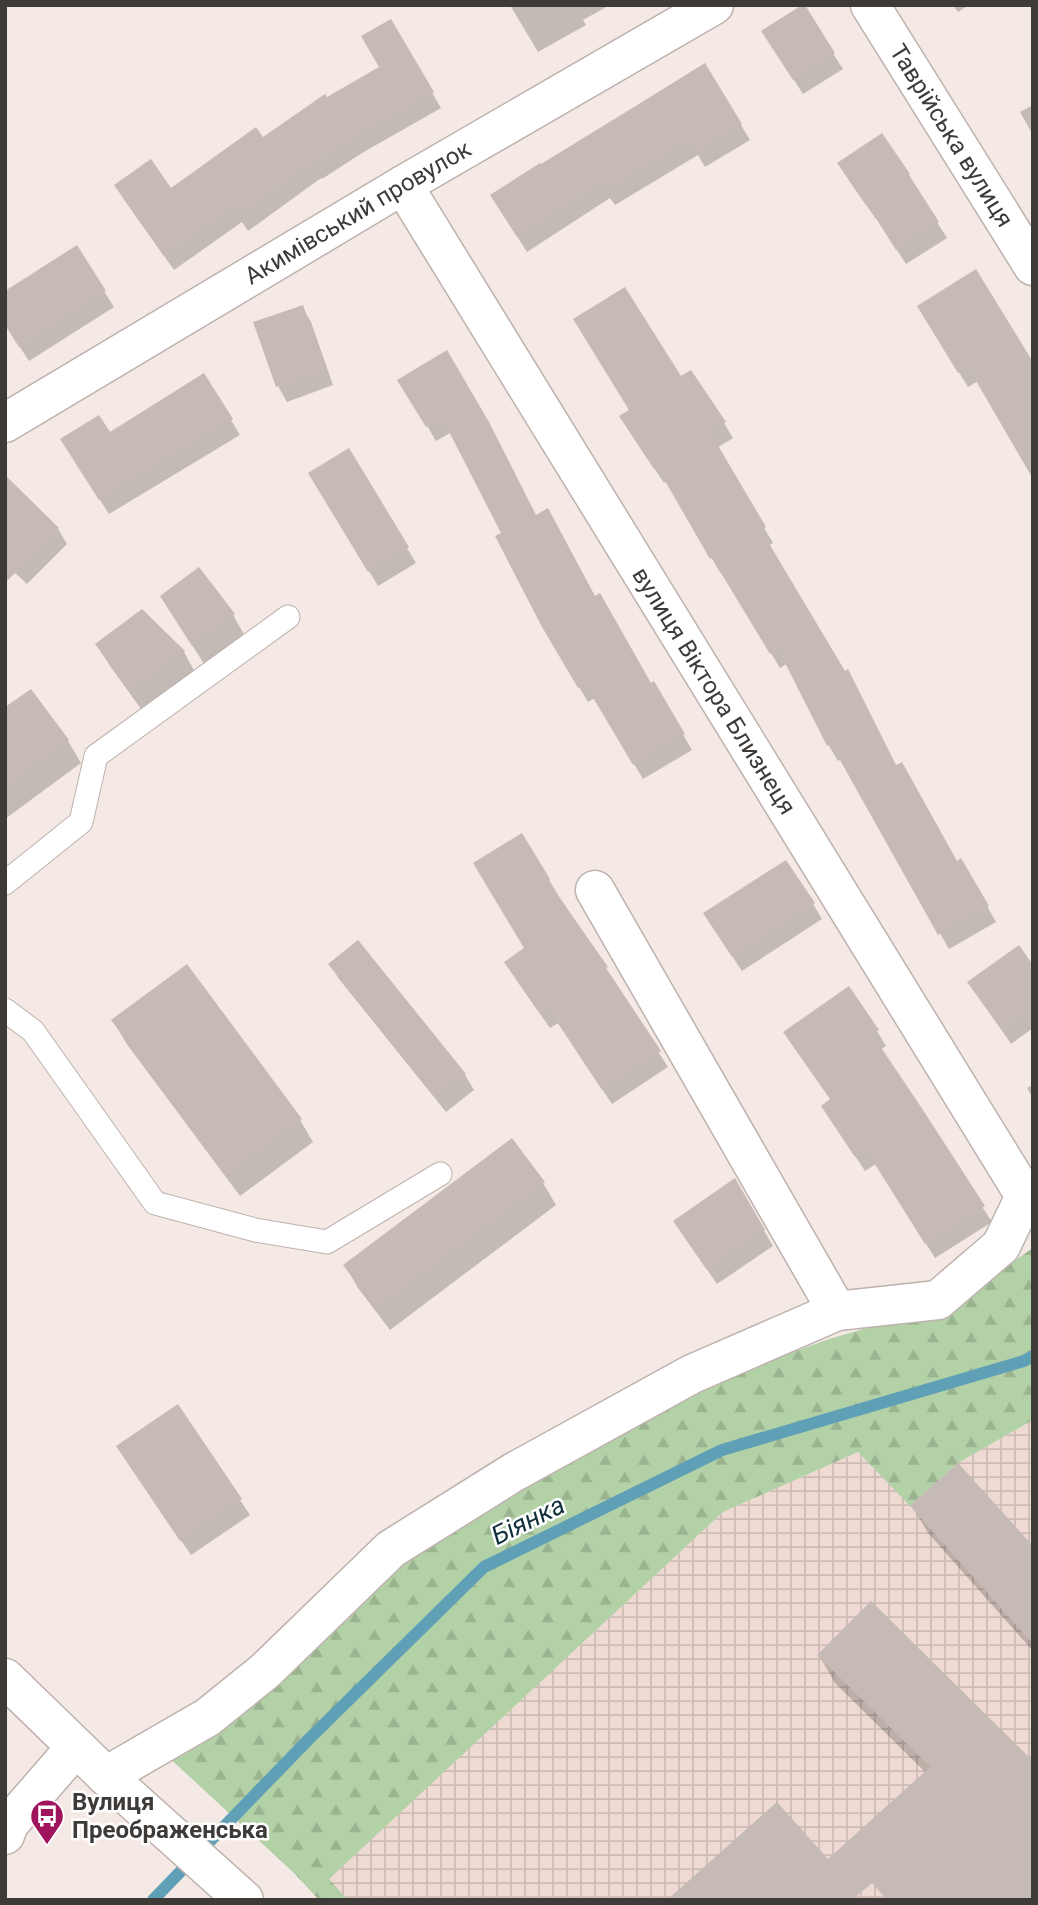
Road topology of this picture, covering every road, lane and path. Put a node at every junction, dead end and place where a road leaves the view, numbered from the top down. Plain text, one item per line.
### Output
1 (714, 5) edge
2 (870, 5) edge
3 (403, 185) junction
4 (1033, 266) edge
5 (5, 422) edge
6 (288, 617) dead end
7 (5, 883) edge
8 (595, 890) dead end
9 (5, 1010) edge
10 (440, 1174) dead end
11 (837, 1311) junction
12 (5, 1678) edge
13 (76, 1747) junction
14 (106, 1776) junction
15 (7, 1828) edge
16 (244, 1900) edge

1 - 3 street, Акимівський провулок
2 - 4 street, Таврійська вулиця
3 - 5 street, Акимівський провулок
3 - 11 street, вулиця Віктора Близнеця
6 - 7 lane
8 - 11 street
9 - 10 lane
11 - 14 street
12 - 13 street
13 - 14 street
13 - 15 street
14 - 16 street

